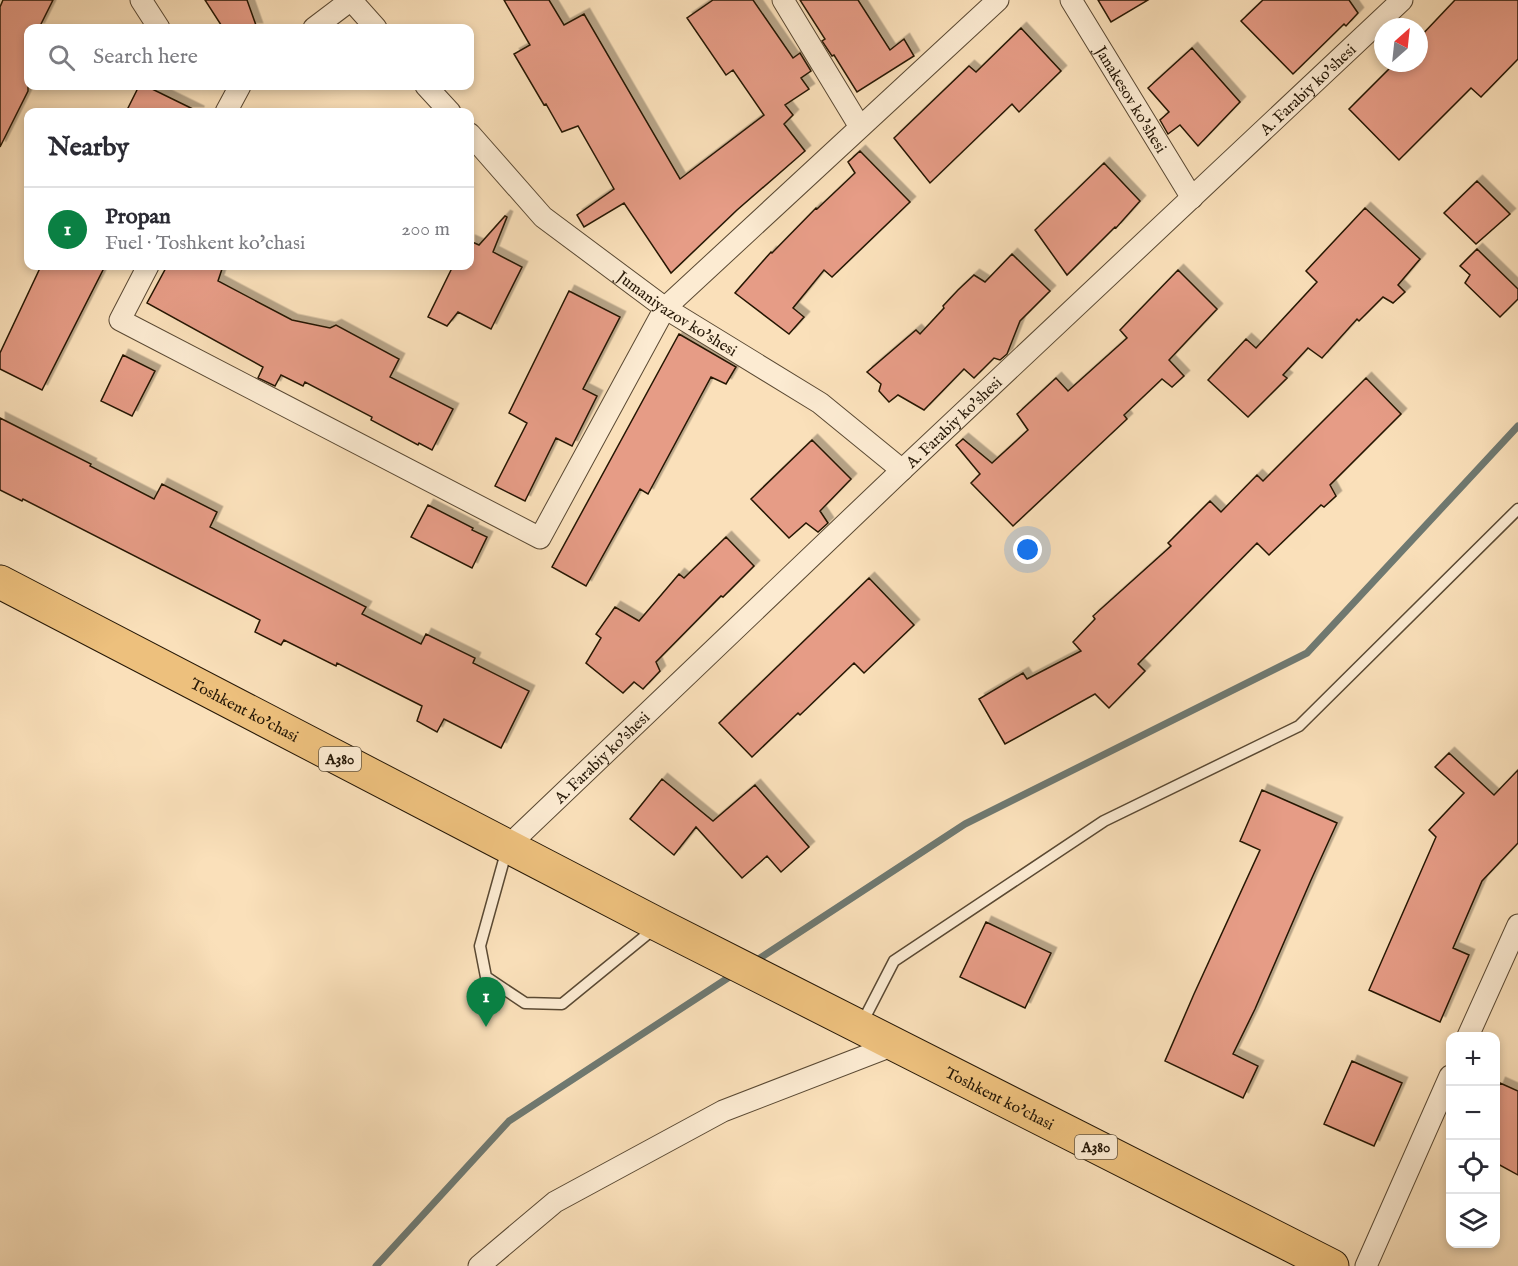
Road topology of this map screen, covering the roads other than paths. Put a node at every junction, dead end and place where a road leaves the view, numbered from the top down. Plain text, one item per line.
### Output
1 (141, 0) edge
2 (351, 0) edge
3 (783, 0) edge
4 (998, 0) edge
5 (1071, 0) edge
6 (1402, 0) edge
7 (156, 24) edge
8 (319, 24) edge
9 (372, 24) edge
10 (238, 90) edge
11 (430, 90) edge
12 (228, 108) edge
13 (446, 108) edge
14 (860, 127) junction
15 (474, 139) edge
16 (1192, 198) junction
17 (146, 270) edge
18 (664, 308) junction
19 (902, 470) junction
20 (1518, 509) edge
21 (0, 582) edge
22 (508, 846) junction
23 (1518, 925) edge
24 (670, 931) junction
25 (860, 1027) junction
26 (1470, 1032) edge
27 (894, 1044) junction
28 (1446, 1085) edge
29 (479, 1266) edge
30 (1332, 1266) edge
31 (1366, 1266) edge

1 - 7 street
2 - 8 street
2 - 9 street
3 - 14 street
4 - 14 street
5 - 16 street, Janakesov ko'shesi
6 - 16 street, A. Farabiy ko'shesi
10 - 12 street
11 - 13 street
14 - 18 street
15 - 18 street, Jumaniyazov ko'shesi
16 - 19 street, A. Farabiy ko'shesi
17 - 18 street
18 - 19 street, Jumaniyazov ko'shesi
19 - 22 street, A. Farabiy ko'shesi
20 - 25 lane
21 - 22 highway, Toshkent ko'chasi / A380
22 - 24 highway, Toshkent ko'chasi / A380
22 - 24 lane
23 - 26 street
24 - 25 highway, A380
25 - 27 highway, Toshkent ko'chasi / A380
27 - 29 street
27 - 30 highway, Toshkent ko'chasi / A380
28 - 31 street

